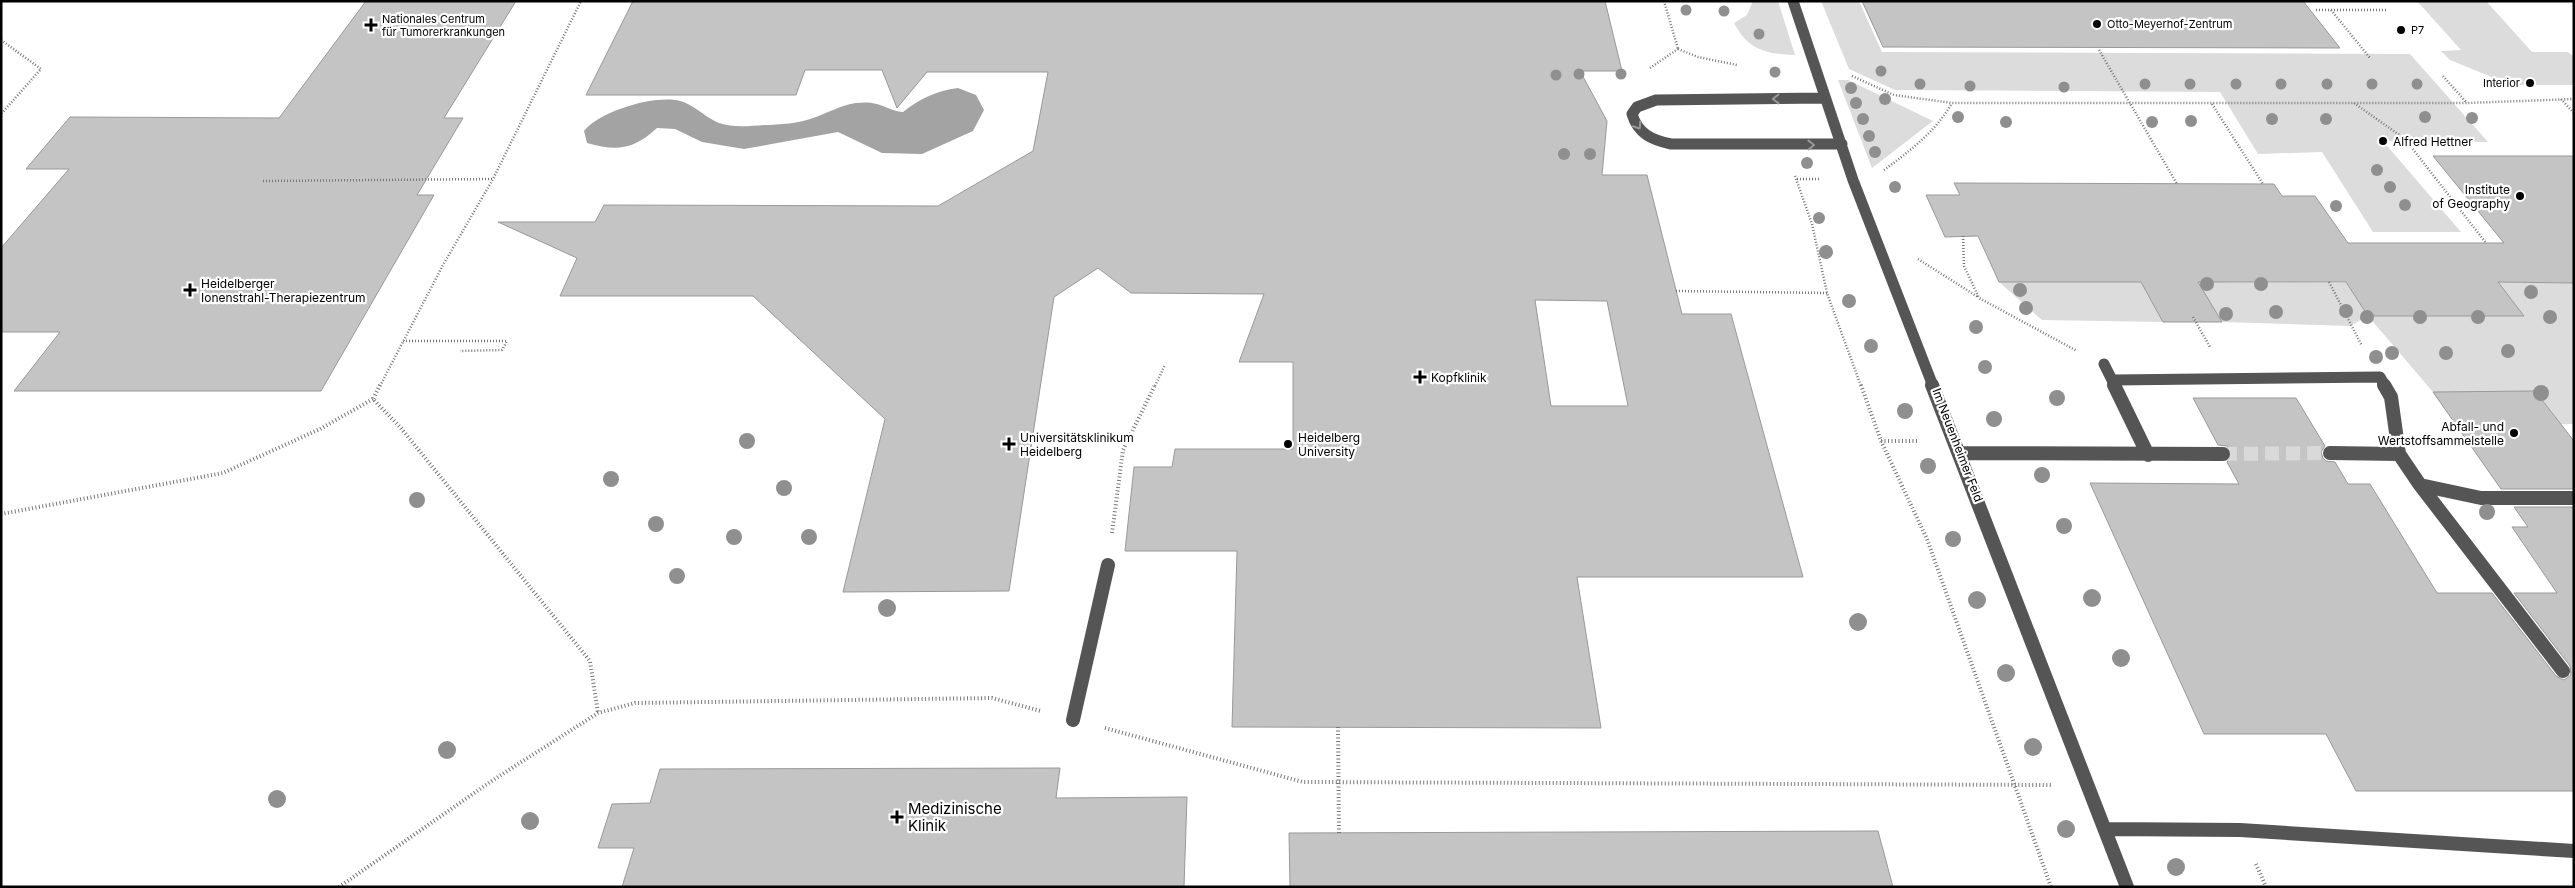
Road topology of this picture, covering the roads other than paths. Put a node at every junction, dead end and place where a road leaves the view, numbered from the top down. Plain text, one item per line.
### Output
1 (1792, 1) edge
2 (1825, 98) junction
3 (1842, 144) junction
4 (2104, 364) road end
5 (2114, 380) junction
6 (1961, 454) junction
7 (2223, 454) tunnel mouth
8 (2330, 454) tunnel mouth
9 (2399, 454) junction
10 (2148, 455) junction
11 (2420, 485) junction
12 (2574, 498) edge
13 (1108, 565) dead end
14 (2563, 671) dead end
15 (1073, 720) road end
16 (2105, 829) junction
17 (2574, 850) edge
18 (2128, 887) edge

1 - 2 street, Im Neuenheimer Feld
2 - 3 street, Im Neuenheimer Feld
2 -> 3 street
3 - 6 street, Im Neuenheimer Feld
4 - 5 street
5 - 9 street
5 - 10 street
6 - 10 street
6 - 16 street, Im Neuenheimer Feld
7 - 10 street
8 - 9 street
9 - 11 street
11 - 12 street
11 - 14 street
13 - 15 street
16 - 17 street
16 - 18 street, Im Neuenheimer Feld

